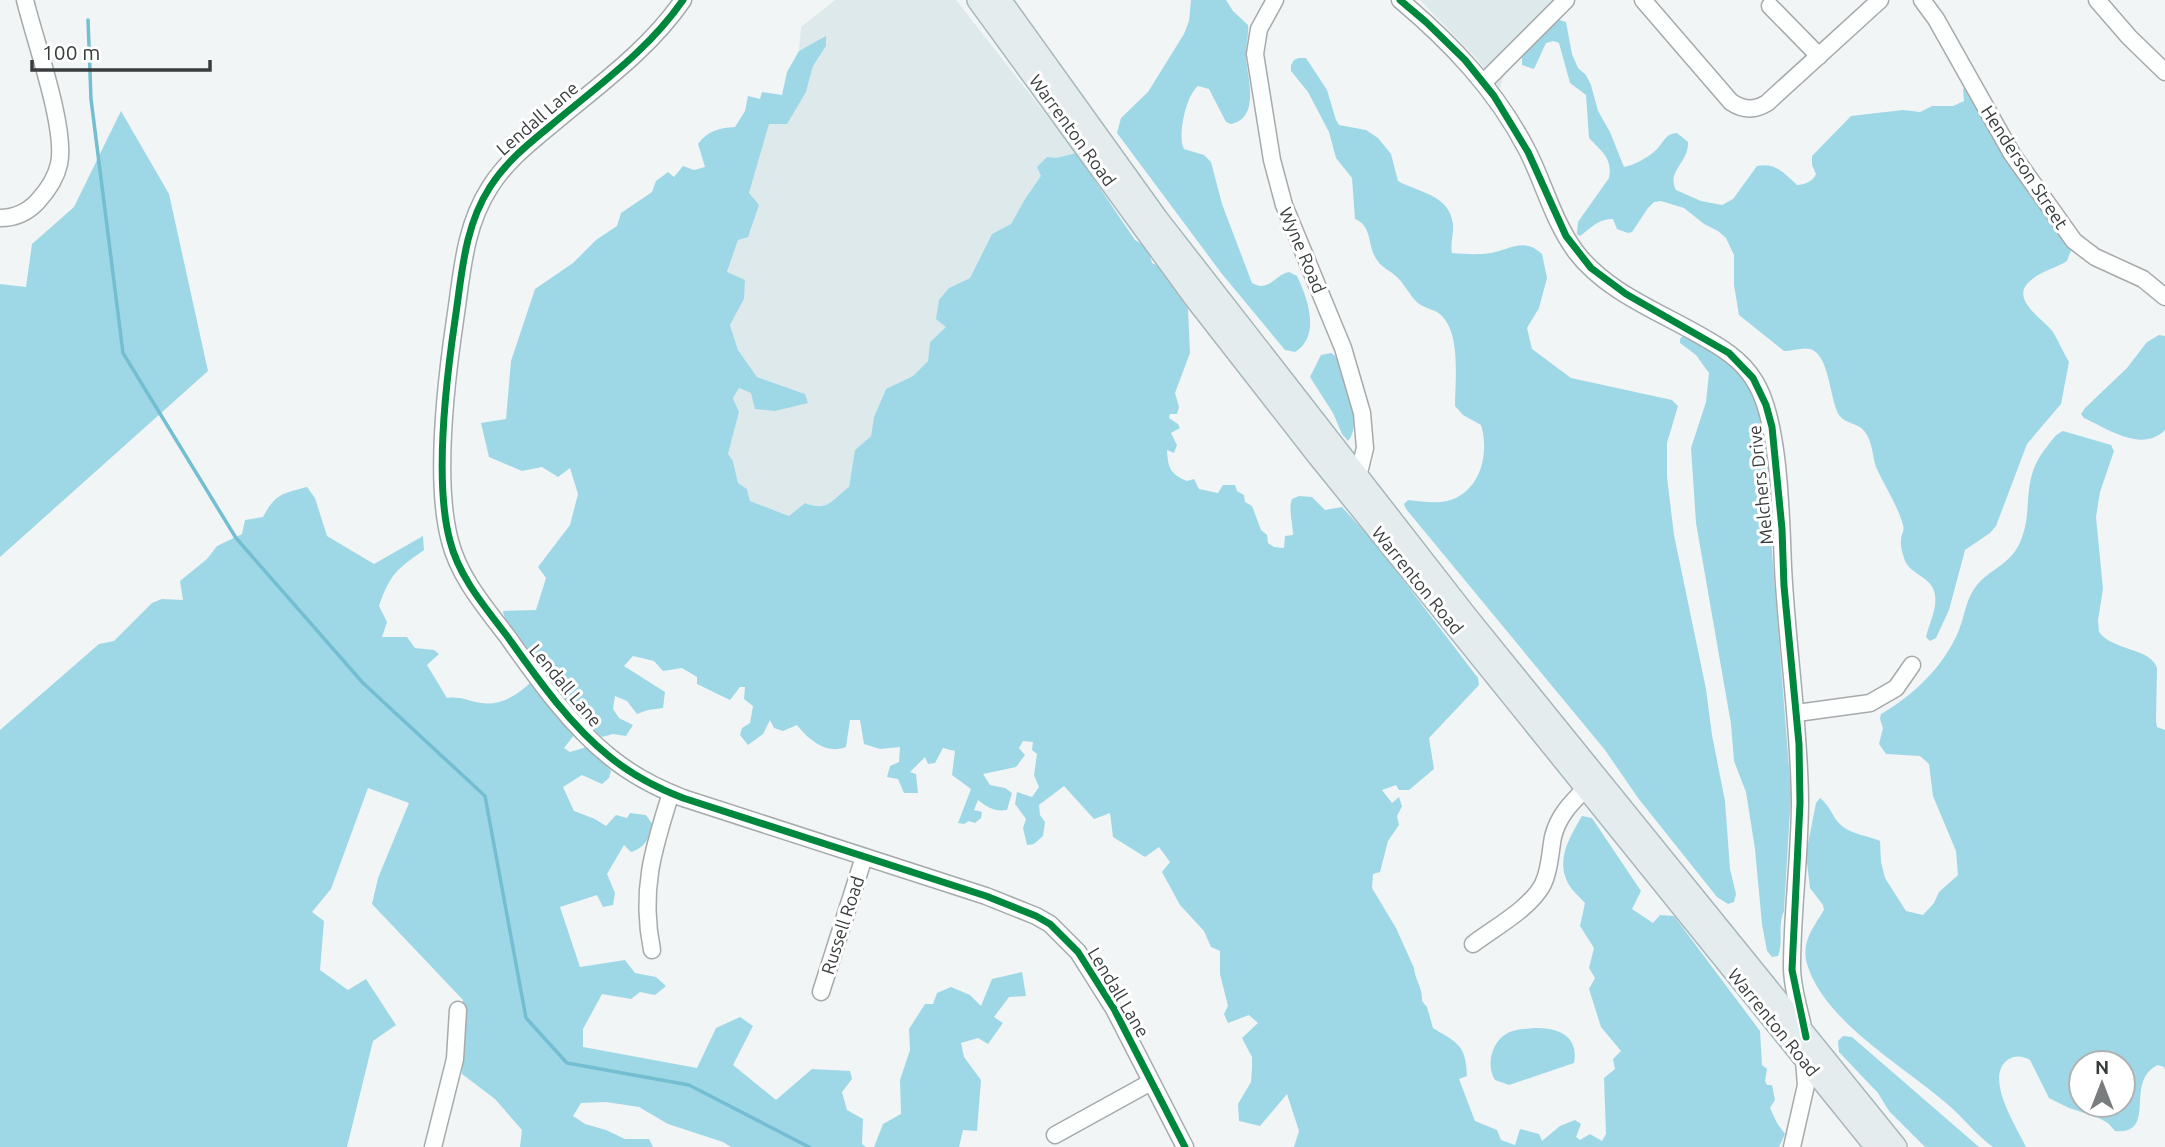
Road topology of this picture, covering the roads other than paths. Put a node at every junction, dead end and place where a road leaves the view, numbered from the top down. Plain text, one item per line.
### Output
1 (683, 0) edge
2 (978, 0) edge
3 (1000, 0) edge
4 (1275, 0) edge
5 (1400, 0) edge
6 (1566, 0) edge
7 (1643, 0) edge
8 (1880, 0) edge
9 (1922, 0) edge
10 (2097, 0) edge
11 (30, 1) edge
12 (1770, 6) dead end
13 (1819, 56) junction
14 (2165, 72) edge
15 (1484, 82) junction
16 (0, 218) edge
17 (2165, 297) edge
18 (1358, 477) junction
19 (1352, 499) junction
20 (1912, 665) dead end
21 (1797, 713) junction
22 (1586, 788) junction
23 (671, 793) junction
24 (864, 857) junction
25 (1473, 944) dead end
26 (652, 950) dead end
27 (1792, 970) junction
28 (821, 992) dead end
29 (1773, 996) junction
30 (458, 1010) dead end
31 (1805, 1037) junction
32 (1804, 1060) junction
33 (1152, 1082) junction
34 (1830, 1092) junction
35 (1801, 1116) junction
36 (1055, 1135) dead end
37 (1873, 1145) edge
38 (433, 1147) edge
39 (1185, 1147) edge
40 (1792, 1147) edge
41 (1896, 1147) edge

1 - 23 street, Lendall Lane
2 - 19 main road, Warrenton Road
3 - 18 main road, Warrenton Road
4 - 18 street, Wyne Road
5 - 15 street, Melchers Drive
6 - 15 street
7 - 13 street
8 - 13 street
9 - 17 street, Henderson Street
10 - 14 street
11 - 16 street
12 - 13 street
15 - 21 street, Melchers Drive
18 - 19 street, Wyne Road
18 - 29 main road, Warrenton Road
19 - 22 main road, Warrenton Road
20 - 21 street
21 - 27 street, Melchers Drive
22 - 25 street
22 - 32 main road, Warrenton Road
23 - 24 street, Lendall Lane
23 - 26 street
24 - 28 street, Russell Road
24 - 33 street, Lendall Lane
27 - 29 street
27 - 31 street, Melchers Drive
29 - 31 main road, Warrenton Road
30 - 38 street
31 - 41 main road, Warrenton Road
32 - 34 main road, Warrenton Road
32 - 35 street
33 - 36 street
33 - 39 street, Lendall Lane
34 - 35 street
34 - 37 main road, Warrenton Road
35 - 40 street

